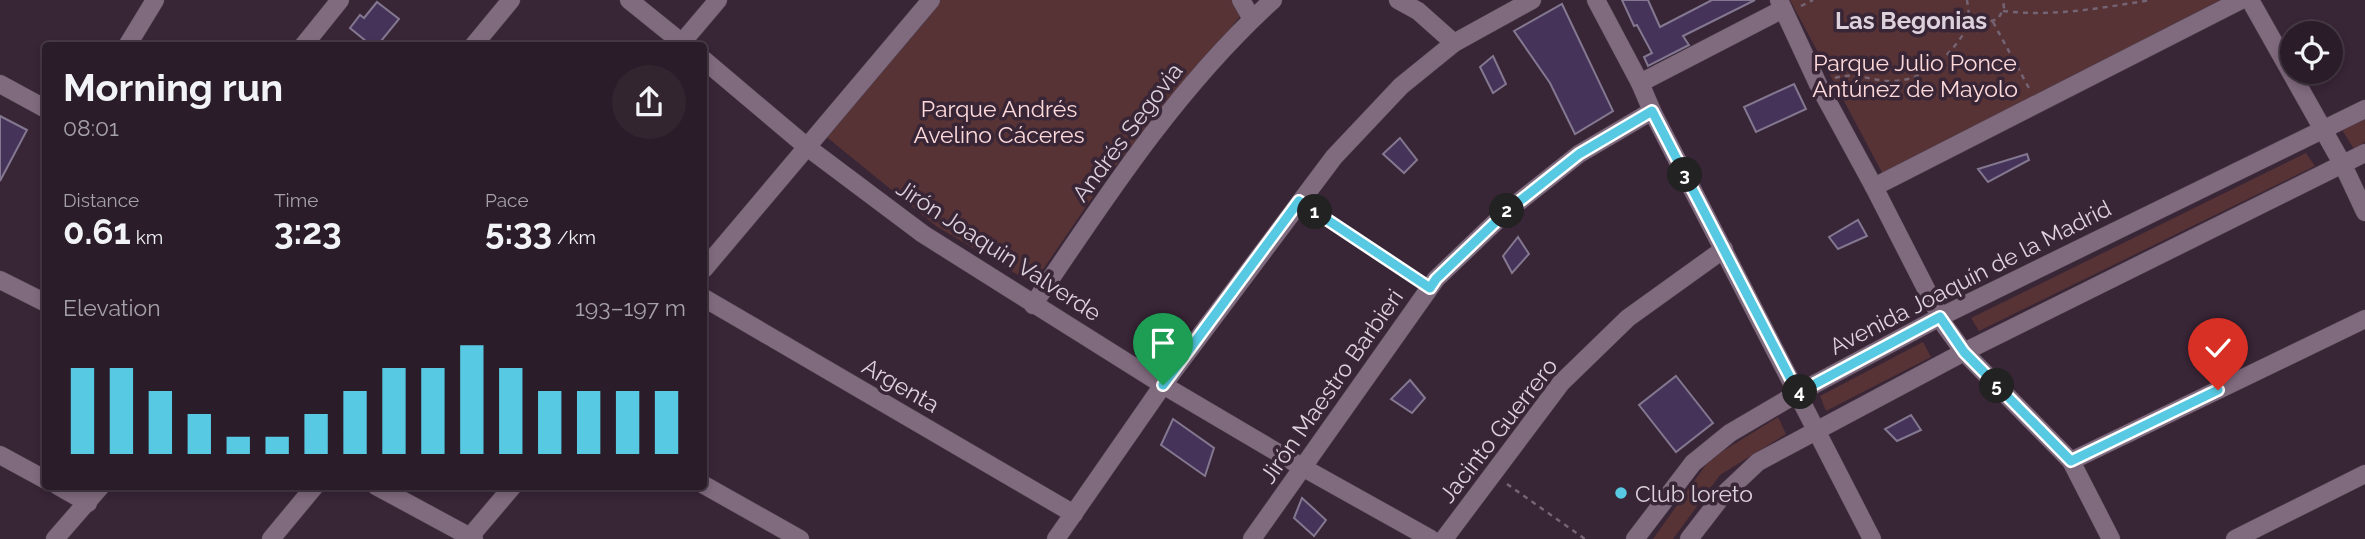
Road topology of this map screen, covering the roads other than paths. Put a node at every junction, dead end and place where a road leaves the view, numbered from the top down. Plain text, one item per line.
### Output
1 (155, 0) edge
2 (340, 0) edge
3 (511, 0) edge
4 (629, 0) edge
5 (718, 0) edge
6 (931, 0) edge
7 (1241, 0) edge
8 (1273, 0) edge
9 (1398, 0) edge
10 (1532, 0) edge
11 (1595, 0) edge
12 (2241, 0) edge
13 (2250, 0) edge
14 (1781, 5) edge
15 (1252, 19) junction
16 (129, 42) edge
17 (306, 42) edge
18 (476, 42) edge
19 (681, 42) edge
20 (685, 42) edge
21 (1454, 44) junction
22 (707, 63) edge
23 (1640, 83) junction
24 (0, 84) edge
25 (42, 106) edge
26 (2365, 109) edge
27 (1652, 111) junction
28 (2323, 130) junction
29 (807, 147) junction
30 (2365, 153) edge
31 (2343, 165) junction
32 (1874, 187) junction
33 (2365, 212) edge
34 (1724, 249) junction
35 (707, 265) edge
36 (0, 280) edge
37 (707, 300) edge
38 (42, 301) edge
39 (1033, 305) junction
40 (1940, 317) junction
41 (2365, 319) edge
42 (1964, 352) junction
43 (1163, 385) junction
44 (1798, 393) junction
45 (1817, 429) junction
46 (0, 455) edge
47 (2071, 461) junction
48 (1302, 467) junction
49 (2365, 474) edge
50 (42, 478) edge
51 (707, 487) edge
52 (65, 490) edge
53 (99, 490) edge
54 (312, 490) edge
55 (383, 490) edge
56 (510, 490) edge
57 (88, 503) junction
58 (1074, 514) junction
59 (471, 538) edge
60 (55, 539) edge
61 (271, 539) edge
62 (800, 539) edge
63 (1056, 539) edge
64 (1252, 539) edge
65 (1431, 539) edge
66 (1444, 539) edge
67 (1635, 539) edge
68 (1689, 539) edge
69 (1872, 539) edge
70 (2111, 539) edge
71 (2235, 539) edge

1 - 16 street
2 - 17 street
3 - 18 street
4 - 19 street
5 - 20 street
6 - 29 street
7 - 15 street
8 - 15 street, Andrés Segovia
9 - 21 street
10 - 21 street
11 - 23 street
12 - 32 street
13 - 28 street
14 - 23 street
14 - 32 street
15 - 39 street, Andrés Segovia
21 - 43 street
22 - 29 street, Jirón Joaquin Valverde
23 - 27 street
24 - 25 street
26 - 28 street, Avenida Joaquín de la Madrid
27 - 34 street
27 - 48 street, Jirón Maestro Barbieri
28 - 31 street
28 - 40 street, Avenida Joaquín de la Madrid
29 - 35 street
29 - 39 street, Jirón Joaquin Valverde
30 - 31 street
31 - 33 street
31 - 42 street
32 - 40 street
34 - 44 street
34 - 66 street, Jacinto Guerrero
36 - 38 street
37 - 58 street, Argenta
39 - 43 street, Jirón Joaquin Valverde
40 - 42 street
40 - 44 street, Avenida Joaquín de la Madrid
41 - 47 street
42 - 45 street
42 - 47 street
43 - 48 street, Jirón Joaquin Valverde
43 - 58 street
44 - 45 street
44 - 67 street, Avenida Joaquín de la Madrid
45 - 68 street
45 - 69 street
46 - 50 street
47 - 70 street
48 - 64 street, Jirón Maestro Barbieri
48 - 65 street, Jirón Joaquin Valverde
49 - 71 street
51 - 62 street
52 - 57 street
53 - 57 street
54 - 61 street
55 - 59 street
56 - 59 street
57 - 60 street
58 - 63 street

